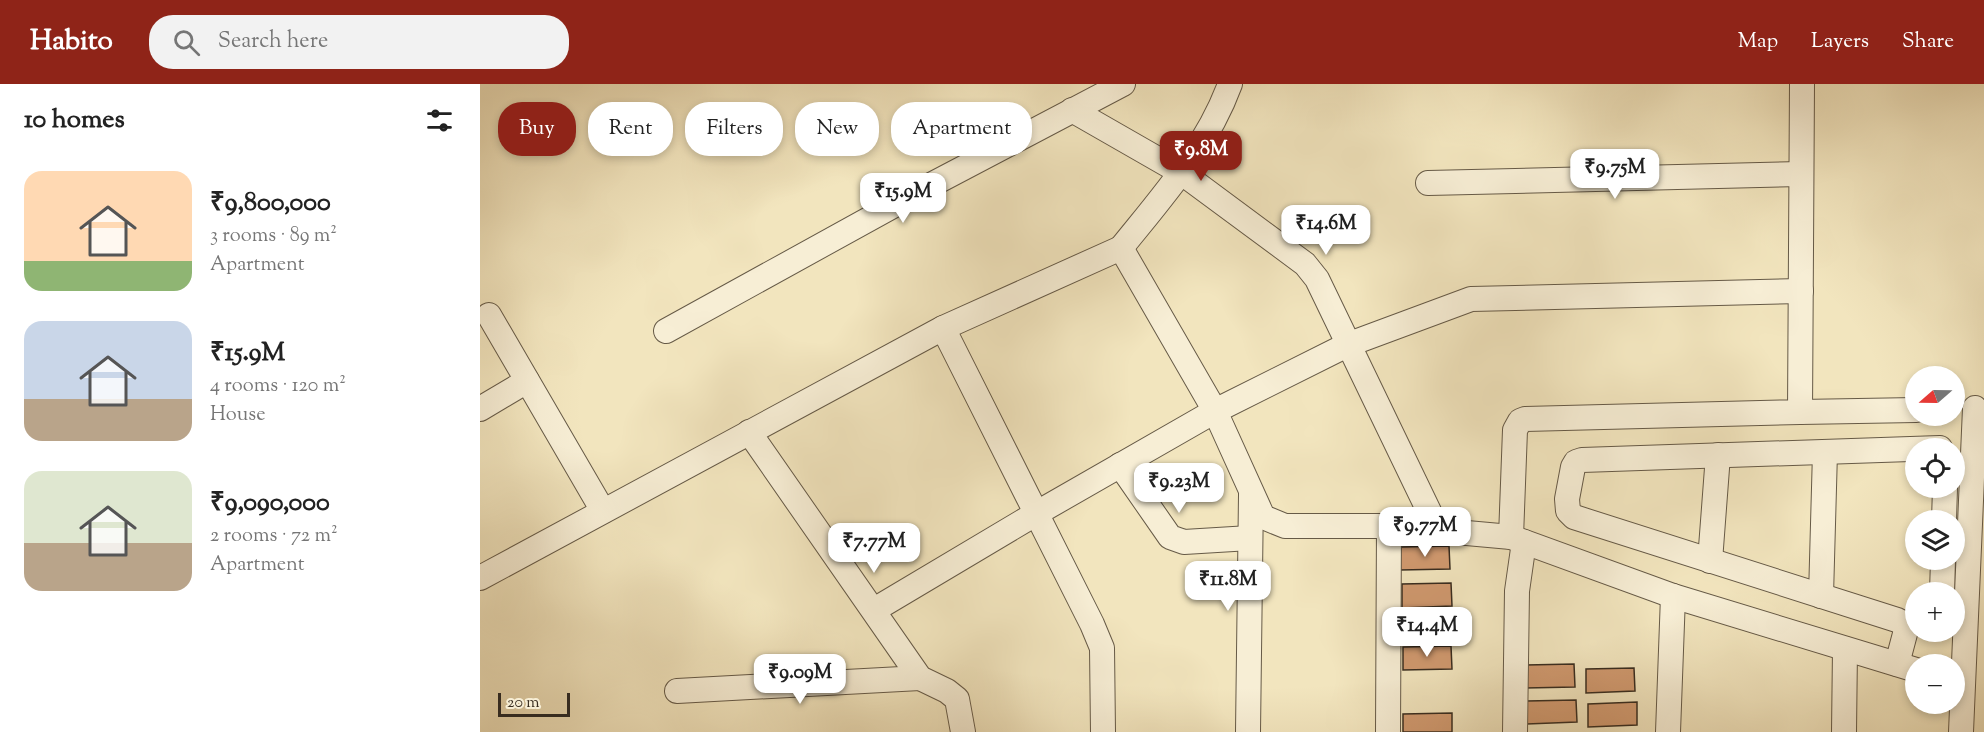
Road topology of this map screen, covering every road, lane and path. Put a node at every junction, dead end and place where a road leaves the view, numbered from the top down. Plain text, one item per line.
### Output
1 (1123, 84) edge
2 (1230, 84) edge
3 (1802, 84) edge
4 (1072, 110) junction
5 (1182, 173) junction
6 (1801, 174) junction
7 (1428, 183) dead end
8 (1120, 248) junction
9 (1801, 291) junction
10 (489, 315) dead end
11 (943, 328) junction
12 (666, 331) dead end
13 (1347, 345) junction
14 (527, 381) junction
15 (1971, 408) edge
16 (480, 409) edge
17 (1905, 410) edge
18 (1215, 411) junction
19 (1800, 412) junction
20 (749, 432) junction
21 (1905, 449) edge
22 (1825, 452) junction
23 (1718, 455) junction
24 (1120, 465) junction
25 (1251, 492) junction
26 (603, 511) junction
27 (1037, 513) junction
28 (1389, 526) junction
29 (1438, 530) junction
30 (1250, 538) junction
31 (1517, 540) junction
32 (1710, 561) junction
33 (480, 578) edge
34 (1673, 596) junction
35 (1821, 596) junction
36 (874, 610) junction
37 (1905, 625) edge
38 (1845, 649) junction
39 (1905, 667) edge
40 (920, 678) junction
41 (1967, 685) edge
42 (677, 691) dead end
43 (963, 732) edge
44 (1103, 732) edge
45 (1248, 732) edge
46 (1388, 732) edge
47 (1515, 732) edge
48 (1668, 732) edge
49 (1844, 732) edge
50 (1961, 732) edge

1 - 4 street
2 - 5 street
3 - 6 street
4 - 5 street
4 - 12 street
5 - 8 street
5 - 13 street
6 - 7 street
6 - 9 street
8 - 11 street
8 - 18 street
9 - 13 street
9 - 19 street
10 - 14 street
11 - 20 street
11 - 27 street
13 - 18 street
13 - 29 street
14 - 16 street
14 - 26 street
15 - 41 street
17 - 19 street
18 - 24 street
18 - 25 street
19 - 31 street
20 - 26 street
20 - 36 street
21 - 22 street
22 - 23 street
22 - 35 street
23 - 32 street
23 - 32 street
24 - 27 street
24 - 30 street
25 - 28 street
25 - 30 street
26 - 33 street
27 - 36 street
27 - 44 street
28 - 29 street
28 - 46 street
29 - 31 street
30 - 45 street
31 - 34 street
31 - 47 street
32 - 35 street
34 - 38 street
34 - 48 street
35 - 37 street
36 - 40 street
38 - 39 street
38 - 49 street
40 - 42 street
40 - 43 street
41 - 50 street

